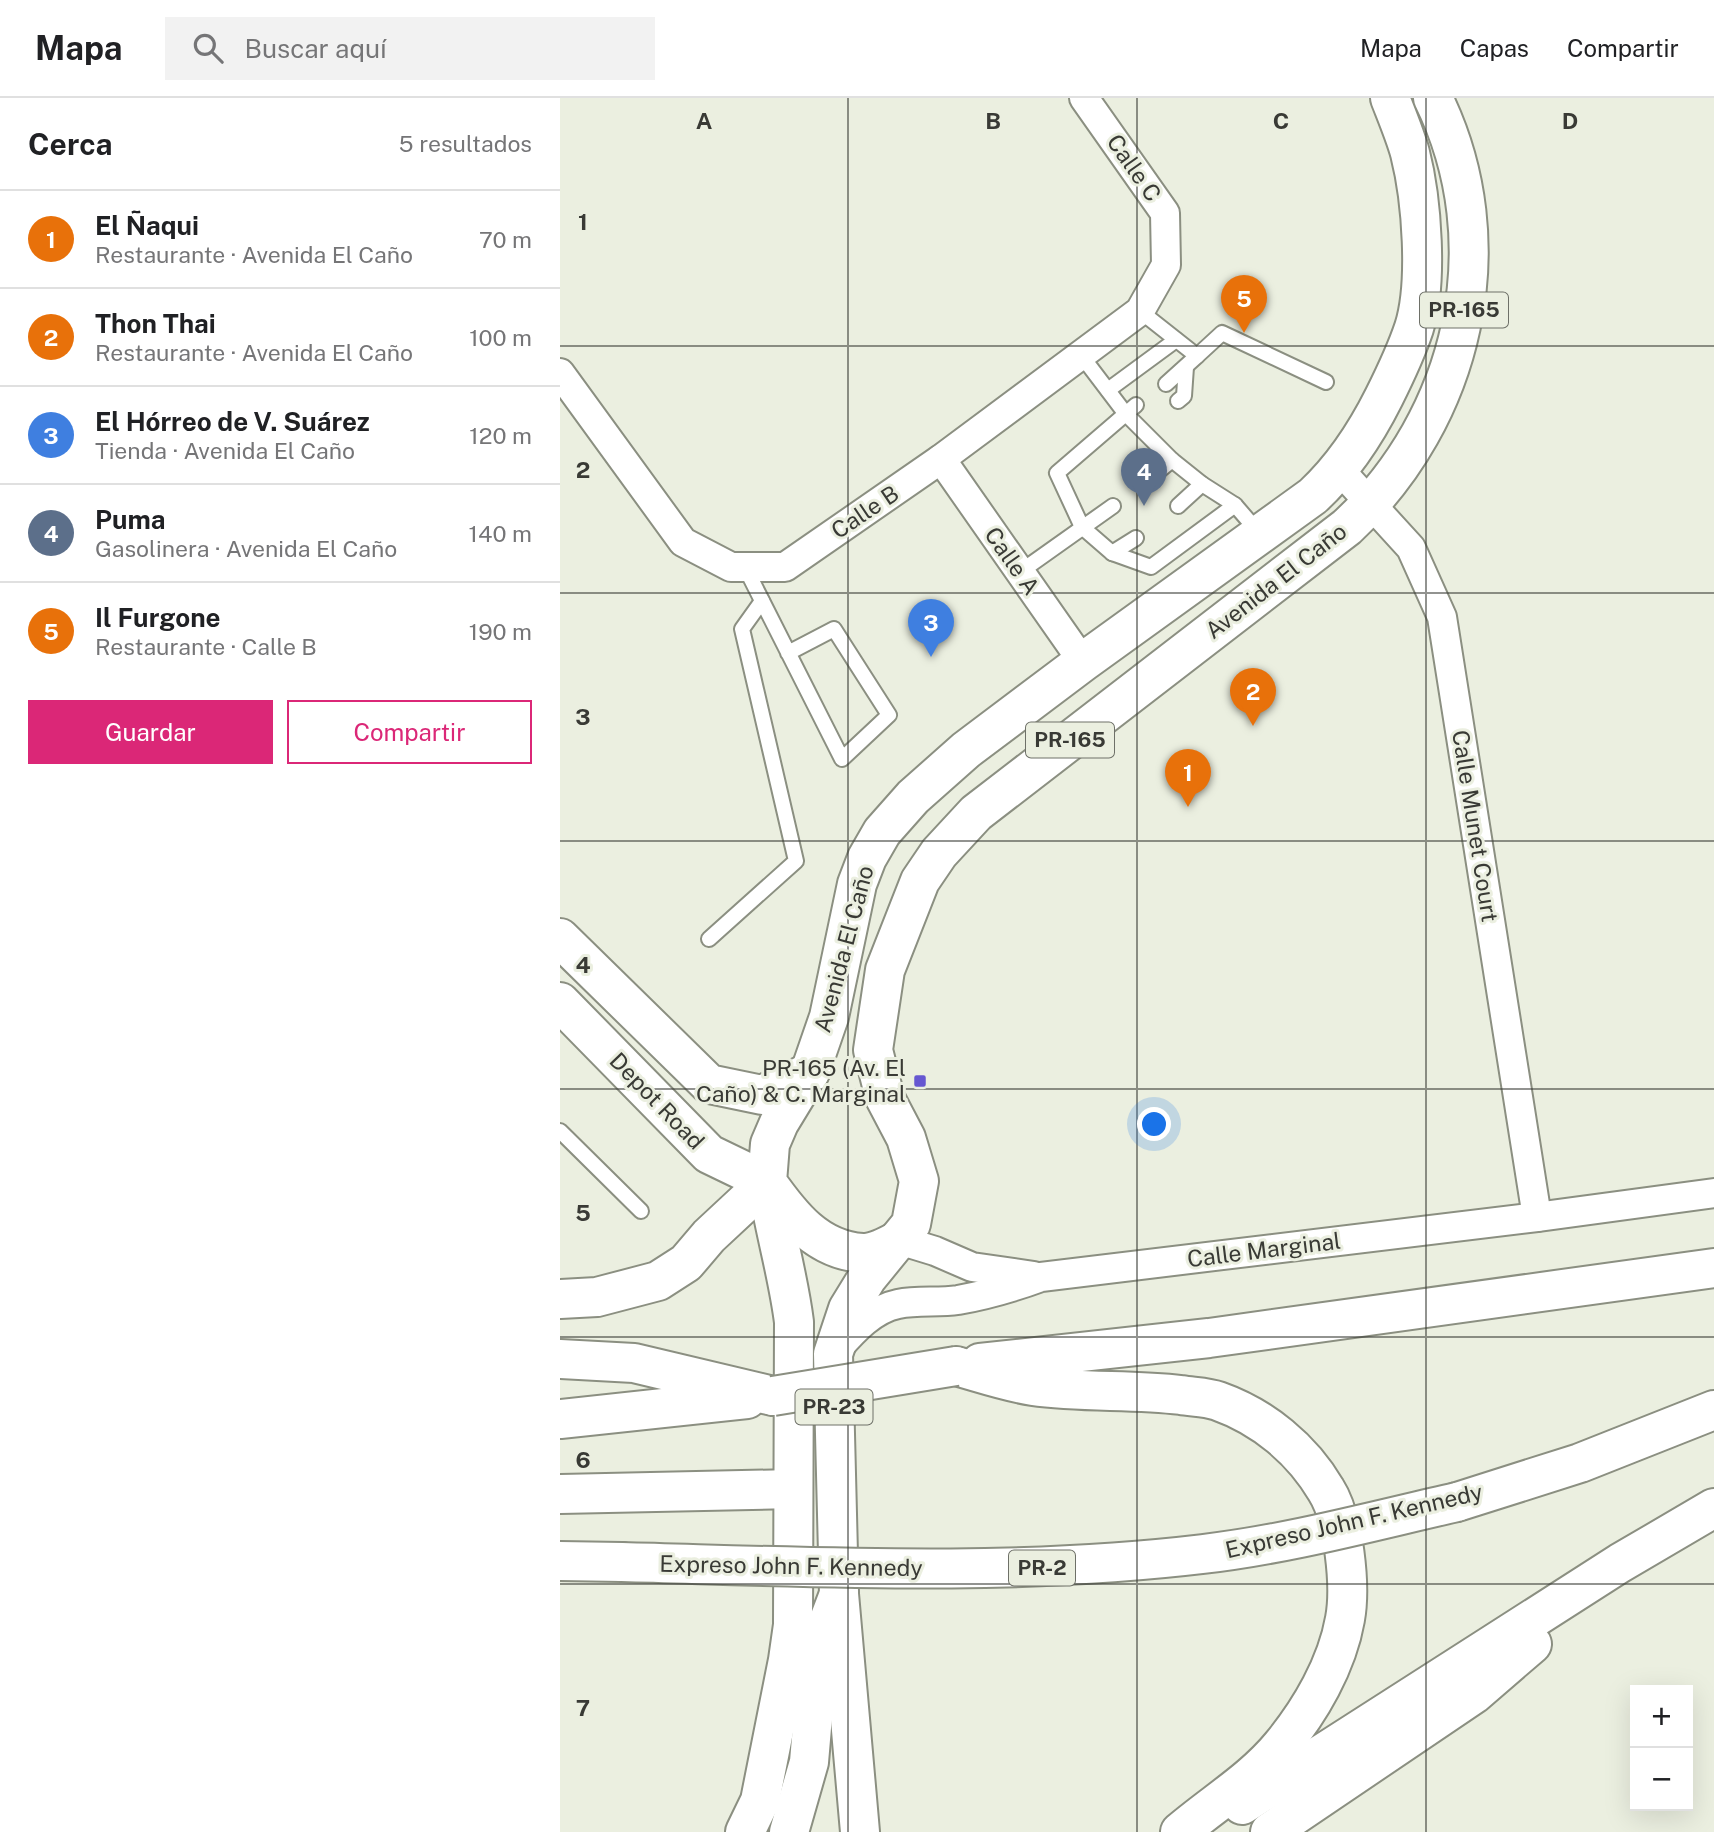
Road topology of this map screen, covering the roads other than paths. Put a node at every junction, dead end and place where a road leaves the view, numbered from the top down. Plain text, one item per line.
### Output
1 (1084, 98) edge
2 (1390, 98) edge
3 (1433, 98) edge
4 (1166, 244) joint
5 (1140, 311) junction
6 (1176, 340) junction
7 (1081, 355) junction
8 (1197, 356) junction
9 (1186, 367) junction
10 (560, 373) edge
11 (1326, 382) dead end
12 (1166, 384) dead end
13 (1108, 390) junction
14 (1178, 401) dead end
15 (1131, 409) junction
16 (941, 459) junction
17 (1172, 460) junction
18 (1338, 468) junction
19 (1155, 474) dead end
20 (1202, 484) junction
21 (1372, 504) junction
22 (1235, 505) junction
23 (1113, 506) dead end
24 (1178, 506) dead end
25 (1082, 527) junction
26 (1260, 534) junction
27 (1136, 538) dead end
28 (1112, 553) junction
29 (745, 567) junction
30 (1020, 572) junction
31 (762, 601) junction
32 (788, 653) junction
33 (1083, 662) junction
34 (560, 938) edge
35 (709, 939) dead end
36 (560, 1002) edge
37 (810, 1072) junction
38 (560, 1131) edge
39 (767, 1182) junction
40 (1714, 1193) edge
41 (641, 1211) dead end
42 (1537, 1217) junction
43 (898, 1240) junction
44 (1714, 1268) edge
45 (1041, 1277) junction
46 (560, 1299) edge
47 (833, 1354) junction
48 (560, 1359) edge
49 (956, 1366) junction
50 (773, 1396) junction
51 (1714, 1410) edge
52 (560, 1419) edge
53 (793, 1489) junction
54 (560, 1494) edge
55 (1714, 1508) edge
56 (560, 1561) edge
57 (1614, 1567) junction
58 (839, 1594) junction
59 (745, 1832) edge
60 (789, 1832) edge
61 (860, 1832) edge
62 (1180, 1832) edge
63 (1198, 1832) edge
64 (1269, 1832) edge

1 - 4 street, Calle C
2 - 18 main road, Avenida El Caño / PR-165
3 - 21 main road, Avenida El Caño / PR-165
4 - 5 street, Calle B
5 - 6 lane
5 - 7 street, Calle B
6 - 8 lane
6 - 13 lane
7 - 13 lane
7 - 16 street, Calle B
8 - 9 lane
8 - 11 lane
9 - 12 lane
9 - 14 lane
10 - 29 street, Calle B
13 - 15 lane
15 - 17 lane
15 - 25 lane
16 - 29 street, Calle B
16 - 30 street, Calle A
17 - 19 lane
17 - 20 lane
18 - 21 street, Calle Munet Court
18 - 26 main road, Avenida El Caño / PR-165
20 - 22 lane
20 - 24 lane
21 - 42 street, Calle Munet Court
21 - 43 main road, Avenida El Caño / PR-165
22 - 26 lane
22 - 28 lane
23 - 25 lane
25 - 28 lane
25 - 30 lane
26 - 33 main road, Avenida El Caño / PR-165
27 - 28 lane
29 - 31 lane
30 - 33 street, Calle A
31 - 32 lane
31 - 35 lane
32 - 32 lane
33 - 37 main road, Avenida El Caño / PR-165
34 - 37 main road, Depot Road
36 - 39 main road, Depot Road
37 - 39 main road, Avenida El Caño / PR-165
38 - 41 lane
39 - 43 main road
39 - 46 main road
39 - 53 main road, Avenida El Caño
40 - 42 street, Calle Marginal
42 - 45 street, Calle Marginal
43 - 45 street
43 - 47 main road, PR-23
44 - 49 main road
45 - 47 street, Calle Marginal
47 - 58 main road, PR-23
48 - 50 main road
49 - 50 main road, bridge
49 - 62 main road
50 - 52 main road
51 - 56 main road, Expreso John F. Kennedy / PR-2, bridge
53 - 54 main road
53 - 59 main road, Avenida El Caño
55 - 57 main road
57 - 63 main road
57 - 64 main road
58 - 60 main road
58 - 61 main road, PR-23

